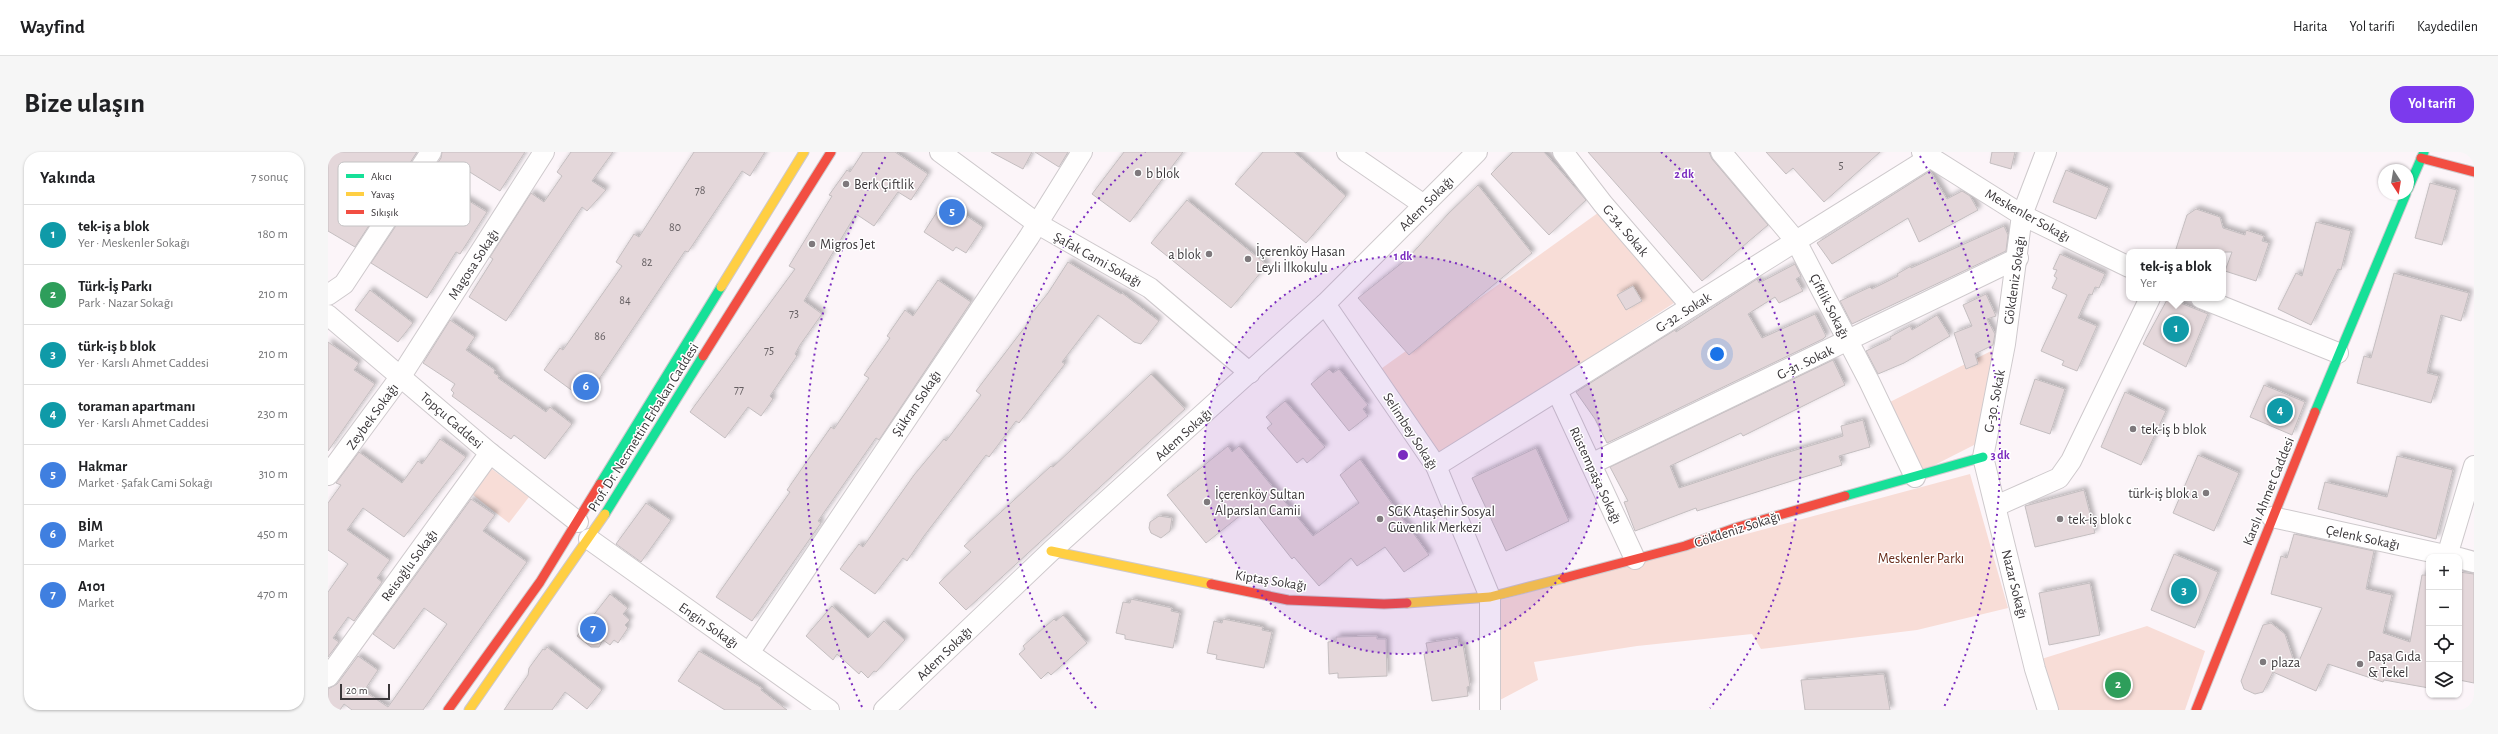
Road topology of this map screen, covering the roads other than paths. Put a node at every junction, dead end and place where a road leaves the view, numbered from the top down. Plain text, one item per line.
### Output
1 (431, 152) edge
2 (544, 152) edge
3 (804, 152) edge
4 (831, 152) edge
5 (940, 152) edge
6 (1082, 152) edge
7 (1347, 152) edge
8 (1477, 152) edge
9 (1563, 152) edge
10 (1721, 152) edge
11 (2046, 152) edge
12 (1926, 155) edge
13 (2422, 155) edge
14 (424, 162) edge
15 (2474, 172) edge
16 (2414, 174) edge
17 (2403, 200) edge
18 (1424, 205) junction
19 (2022, 215) junction
20 (1038, 224) junction
21 (382, 226) edge
22 (1796, 241) junction
23 (2018, 258) junction
24 (2126, 266) edge
25 (328, 295) edge
26 (2149, 301) edge
27 (2208, 301) edge
28 (1325, 304) junction
29 (1691, 306) junction
30 (328, 315) edge
31 (1848, 341) junction
32 (2005, 344) joint
33 (2338, 353) junction
34 (1250, 373) junction
35 (401, 376) junction
36 (1557, 391) junction
37 (490, 453) junction
38 (1984, 457) junction
39 (1591, 464) junction
40 (1436, 466) junction
41 (2474, 466) edge
42 (328, 475) edge
43 (1915, 477) junction
44 (1996, 506) junction
45 (2272, 517) junction
46 (578, 522) junction
47 (589, 539) junction
48 (1051, 551) junction
49 (2439, 554) edge
50 (2454, 554) edge
51 (2462, 559) edge
52 (1635, 560) junction
53 (2474, 562) edge
54 (1490, 597) junction
55 (749, 653) junction
56 (328, 677) edge
57 (448, 710) edge
58 (469, 710) edge
59 (829, 710) edge
60 (884, 710) edge
61 (1490, 710) edge
62 (2048, 710) edge
63 (2196, 710) edge

1 - 14 street
2 - 35 street, Magosa Sokağı
3 - 46 street, Prof. Dr. Necmettin Erbakan Caddesi
4 - 47 street, Prof. Dr. Necmettin Erbakan Caddesi
5 - 20 street, Şafak Cami Sokağı
6 - 20 street, Şükran Sokağı
7 - 18 street
8 - 18 street, Adem Sokağı
9 - 29 street, G-34. Sokak
10 - 22 street, Çiftlik Sokağı
11 - 19 street, Gökdeniz Sokağı
12 - 19 street, Meskenler Sokağı
12 - 22 street, G-32. Sokak
13 - 15 street
13 - 16 street
17 - 33 street, Karslı Ahmet Caddesi
18 - 28 street, Adem Sokağı
19 - 23 street, Gökdeniz Sokağı
19 - 24 street, Meskenler Sokağı
20 - 34 street, Şafak Cami Sokağı
20 - 55 street, Şükran Sokağı
21 - 25 street
22 - 29 street, G-32. Sokak
22 - 31 street, Çiftlik Sokağı
23 - 31 street, G-31. Sokak
23 - 32 street, Gökdeniz Sokağı
26 - 44 street
27 - 33 street
28 - 34 street, Adem Sokağı
28 - 40 street, Selimbey Sokağı
29 - 36 street, G-32. Sokak
30 - 35 street, Topçu Caddesi
31 - 39 street, G-31. Sokak
31 - 43 street, Çiftlik Sokağı
32 - 38 street, G-30. Sokak
33 - 45 street, Karslı Ahmet Caddesi
34 - 48 street, Adem Sokağı
35 - 37 street, Topçu Caddesi
35 - 42 street, Zeybek Sokağı
36 - 39 street, Rüstempaşa Sokağı
36 - 40 street, G-32. Sokak
37 - 46 street, Topçu Caddesi
37 - 56 street, Reisoğlu Sokağı
38 - 43 street, Gökdeniz Sokağı
38 - 44 street, Nazar Sokağı
39 - 52 street, Rüstempaşa Sokağı
40 - 54 street, Selimbey Sokağı
41 - 50 street
43 - 52 street, Gökdeniz Sokağı
44 - 62 street, Nazar Sokağı
45 - 49 street, Çelenk Sokağı
45 - 63 street, Karslı Ahmet Caddesi
46 - 57 street, Prof. Dr. Necmettin Erbakan Caddesi
47 - 55 street, Engin Sokağı
47 - 58 street, Prof. Dr. Necmettin Erbakan Caddesi
48 - 54 street, Kiptaş Sokağı
48 - 60 street, Adem Sokağı
51 - 53 street, Çelenk Sokağı
52 - 54 street, Gökdeniz Sokağı
54 - 61 street, Selimbey Sokağı
55 - 59 street, Engin Sokağı

